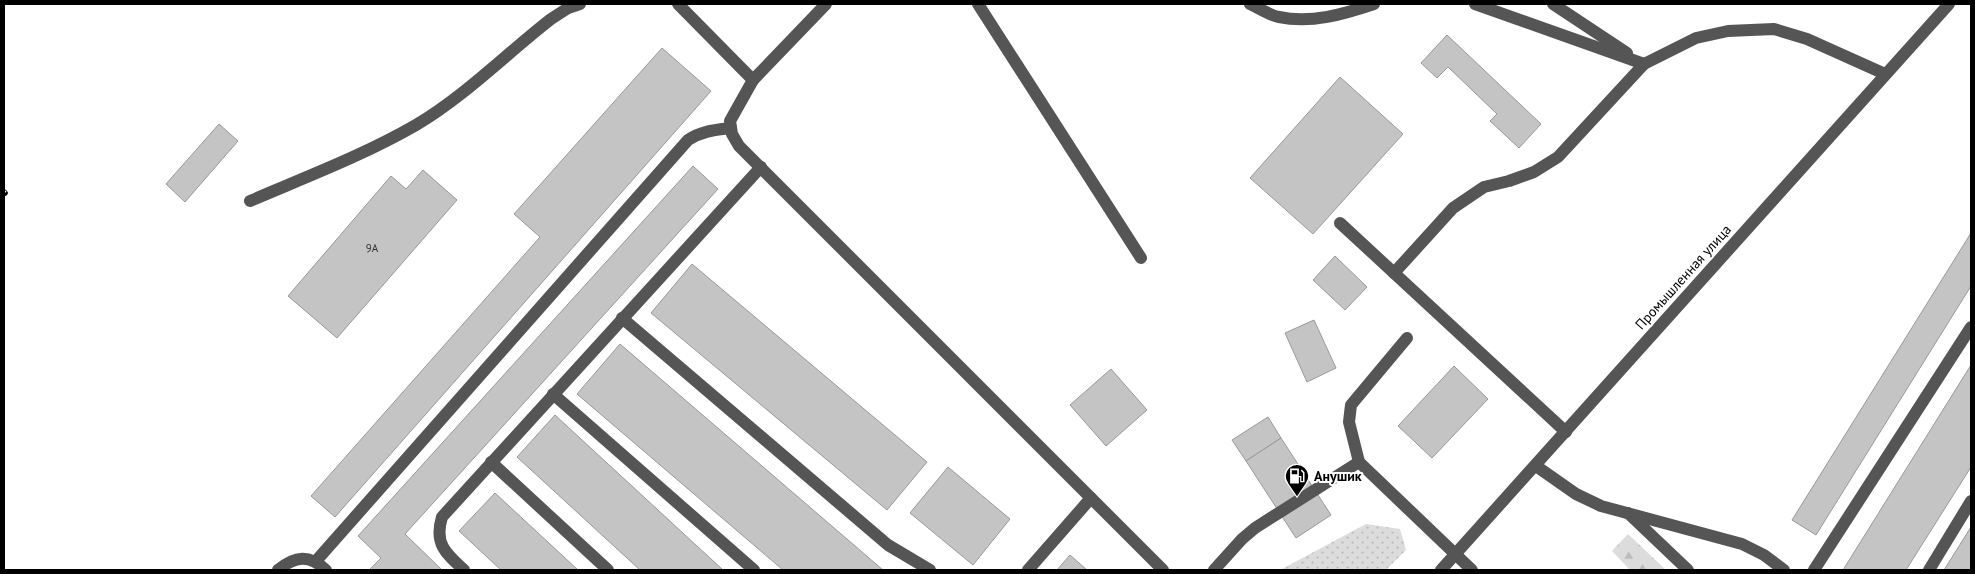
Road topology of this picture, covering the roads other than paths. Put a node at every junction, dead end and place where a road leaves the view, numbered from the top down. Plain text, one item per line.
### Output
1 (580, 4) edge
2 (678, 4) edge
3 (826, 4) edge
4 (978, 4) edge
5 (1250, 4) edge
6 (1374, 4) edge
7 (1475, 4) edge
8 (1553, 4) edge
9 (1949, 4) edge
10 (1644, 64) junction
11 (1885, 74) junction
12 (753, 80) junction
13 (731, 128) junction
14 (760, 167) junction
15 (250, 201) dead end
16 (1340, 223) dead end
17 (1142, 258) dead end
18 (1394, 273) junction
19 (622, 318) junction
20 (1971, 327) edge
21 (1407, 338) dead end
22 (553, 394) junction
23 (1566, 432) junction
24 (491, 462) junction
25 (1359, 462) junction
26 (1536, 466) junction
27 (1091, 498) junction
28 (1971, 501) edge
29 (1627, 513) junction
30 (1455, 554) junction
31 (321, 566) edge
32 (1156, 568) edge
33 (278, 570) edge
34 (464, 570) edge
35 (608, 570) edge
36 (754, 570) edge
37 (930, 570) edge
38 (1028, 570) edge
39 (1214, 570) edge
40 (1441, 570) edge
41 (1472, 570) edge
42 (1688, 570) edge
43 (1784, 570) edge
44 (1814, 570) edge
45 (1929, 570) edge

1 - 15 street
2 - 12 street
3 - 12 street
4 - 17 street
5 - 6 street
7 - 10 street
8 - 10 street
9 - 11 street, Промышленная улица
10 - 11 street
10 - 18 street
11 - 23 street, Промышленная улица
12 - 13 street
13 - 14 street
13 - 31 street
14 - 19 street
14 - 27 street
16 - 18 street
18 - 23 street
19 - 22 street
19 - 37 street
20 - 44 street
21 - 25 street
22 - 24 street
22 - 36 street
23 - 26 street, Промышленная улица
24 - 34 street
24 - 35 street
25 - 30 street
25 - 39 street
26 - 29 street
26 - 30 street, Промышленная улица
27 - 32 street
27 - 38 street
28 - 45 street
29 - 42 street
29 - 43 street
30 - 40 street, Промышленная улица
30 - 41 street
31 - 33 street

